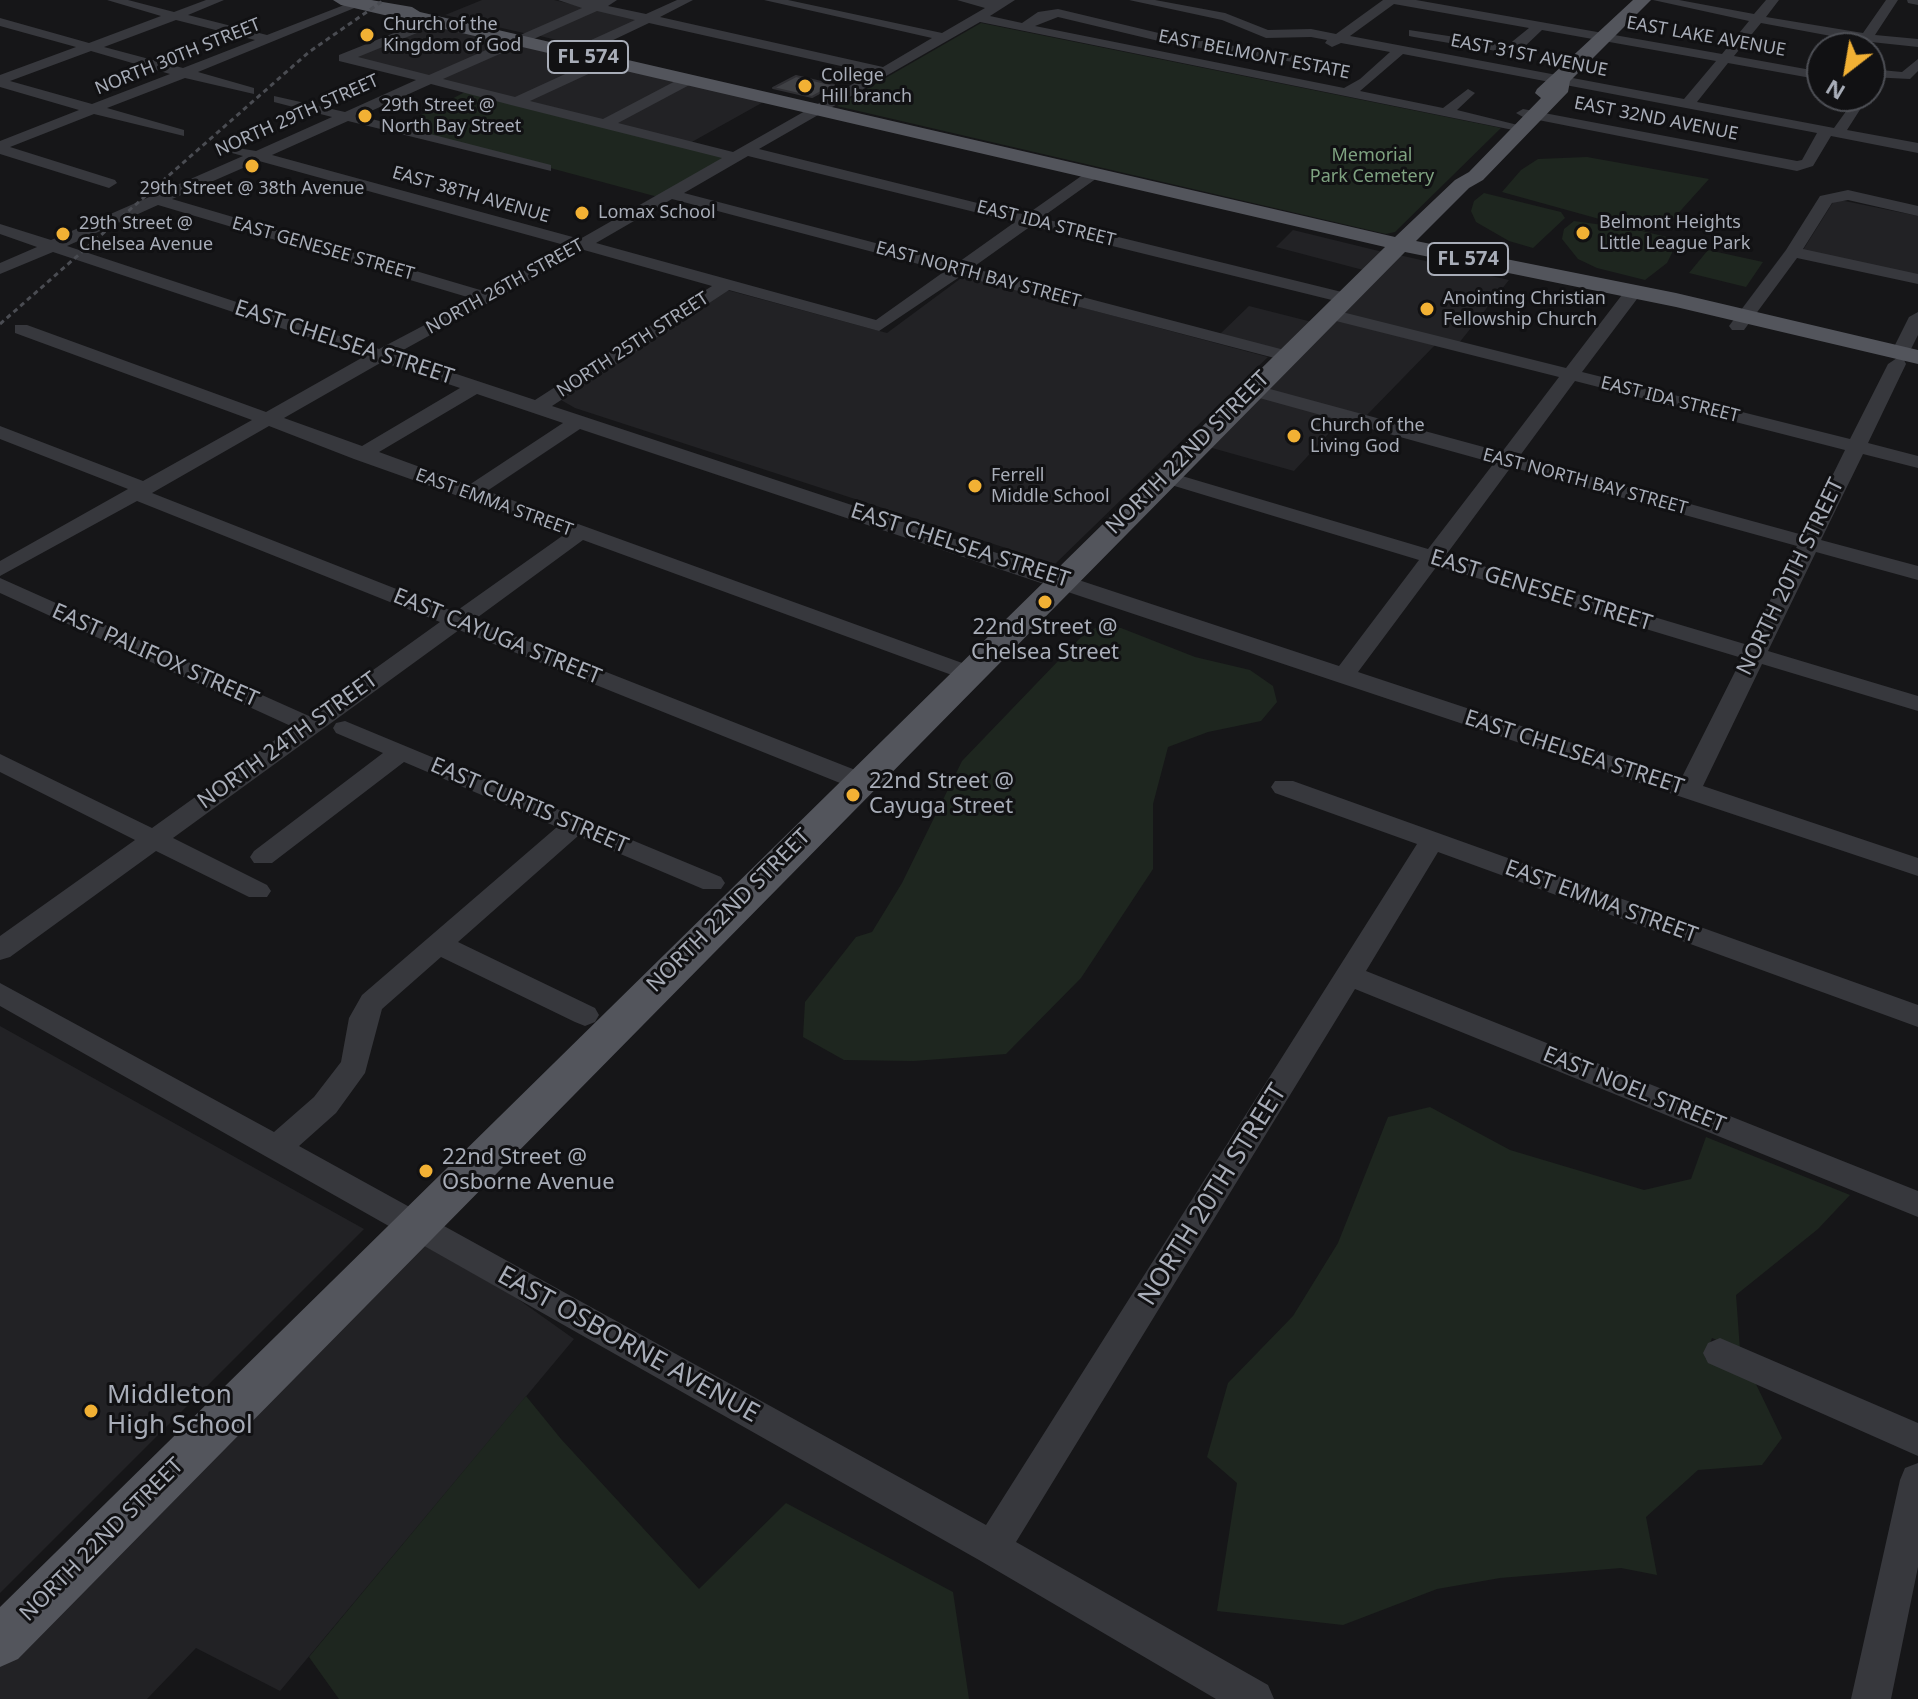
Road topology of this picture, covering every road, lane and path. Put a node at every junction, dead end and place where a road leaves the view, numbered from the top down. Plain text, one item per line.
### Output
1 (113, 0) edge
2 (218, 0) edge
3 (341, 0) edge
4 (564, 0) edge
5 (611, 0) edge
6 (687, 0) edge
7 (770, 0) edge
8 (963, 0) edge
9 (1228, 0) edge
10 (1392, 0) edge
11 (1643, 0) edge
12 (1659, 0) edge
13 (1773, 0) edge
14 (1892, 0) edge
15 (1144, 1) edge
16 (364, 2) edge
17 (1003, 4) edge
18 (595, 7) junction
19 (1508, 8) dead end
20 (391, 10) junction
21 (1206, 14) junction
22 (175, 16) junction
23 (1225, 17) junction
24 (1433, 17) dead end
25 (978, 18) junction
26 (1496, 18) junction
27 (646, 19) junction
28 (1755, 20) junction
29 (434, 21) junction
30 (0, 22) edge
31 (1193, 22) dead end
32 (1113, 24) junction
33 (1539, 26) junction
34 (1024, 27) junction
35 (1180, 31) dead end
36 (1811, 32) edge
37 (1870, 32) edge
38 (1311, 33) junction
39 (1414, 33) junction
40 (944, 37) junction
41 (1605, 37) junction
42 (523, 38) junction
43 (1338, 38) junction
44 (1167, 39) junction
45 (270, 40) junction
46 (1886, 43) edge
47 (1918, 43) edge
48 (88, 47) junction
49 (583, 49) junction
50 (1397, 50) junction
51 (1147, 51) junction
52 (1725, 60) junction
53 (605, 61) junction
54 (1308, 62) junction
55 (1918, 63) edge
56 (884, 71) junction
57 (659, 72) junction
58 (1806, 73) edge
59 (185, 74) junction
60 (690, 79) junction
61 (1285, 79) junction
62 (429, 80) junction
63 (1561, 80) junction
64 (1886, 80) edge
65 (0, 81) edge
66 (1886, 87) edge
67 (1903, 90) dead end
68 (249, 91) dead end
69 (1347, 92) junction
70 (1468, 93) dead end
71 (279, 99) dead end
72 (516, 102) junction
73 (1687, 105) junction
74 (94, 110) junction
75 (818, 110) junction
76 (1447, 112) junction
77 (1848, 112) edge
78 (347, 116) junction
79 (1523, 120) junction
80 (605, 124) junction
81 (1832, 132) junction
82 (179, 133) dead end
83 (0, 148) edge
84 (1918, 148) edge
85 (237, 150) dead end
86 (742, 154) junction
87 (257, 155) junction
88 (546, 168) dead end
89 (1092, 175) junction
90 (109, 183) dead end
91 (670, 194) junction
92 (157, 200) junction
93 (1918, 211) edge
94 (1029, 220) junction
95 (0, 229) edge
96 (581, 245) junction
97 (51, 246) junction
98 (1399, 248) junction
99 (1793, 252) junction
100 (0, 269) edge
101 (959, 269) junction
102 (1918, 279) edge
103 (728, 283) junction
104 (1630, 296) junction
105 (489, 298) junction
106 (1337, 306) junction
107 (1918, 317) edge
108 (1741, 321) junction
109 (21, 329) dead end
110 (379, 356) junction
111 (1286, 356) junction
112 (1908, 361) edge
113 (1570, 375) junction
114 (476, 387) junction
115 (1252, 390) junction
116 (538, 407) junction
117 (265, 420) junction
118 (579, 421) junction
119 (0, 432) edge
120 (1855, 446) junction
121 (361, 455) junction
122 (1506, 460) junction
123 (1918, 462) edge
124 (1165, 477) junction
125 (139, 490) junction
126 (469, 494) junction
127 (578, 534) junction
128 (1808, 543) junction
129 (1433, 559) junction
130 (2, 572) edge
131 (1918, 573) edge
132 (1061, 580) junction
133 (454, 620) junction
134 (1753, 655) junction
135 (968, 673) junction
136 (1343, 676) junction
137 (1918, 704) edge
138 (310, 726) junction
139 (345, 728) dead end
140 (401, 752) junction
141 (0, 762) edge
142 (859, 781) junction
143 (1284, 787) dead end
144 (1688, 791) junction
145 (575, 825) junction
146 (151, 840) junction
147 (1432, 841) junction
148 (263, 857) dead end
149 (1918, 867) edge
150 (712, 883) dead end
151 (258, 891) dead end
152 (439, 944) junction
153 (0, 950) edge
154 (1351, 976) junction
155 (0, 993) edge
156 (585, 1015) dead end
157 (1918, 1016) edge
158 (275, 1149) junction
159 (1918, 1204) edge
160 (415, 1226) junction
161 (1720, 1353) dead end
162 (1918, 1440) edge
163 (1918, 1480) edge
164 (992, 1548) junction
165 (0, 1642) edge
166 (1872, 1698) edge
167 (1254, 1699) edge

1 - 22 street
2 - 22 street
3 - 16 main road, FL 574
4 - 18 street
5 - 18 street, NORTH 29TH STREET
6 - 27 street
7 - 40 street
8 - 17 street
9 - 21 street
10 - 26 street, EAST LAKE AVENUE
10 - 43 street
11 - 41 main road, NORTH 22ND STREET
12 - 28 street
13 - 28 street
14 - 37 street
15 - 21 street, EAST 31ST AVENUE
15 - 32 street
16 - 20 main road, FL 574
16 - 45 street, NORTH 30TH STREET
17 - 25 street, NORTH 26TH STREET
18 - 27 street
18 - 42 street, NORTH 29TH STREET
19 - 26 street
20 - 29 main road, FL 574
20 - 42 main road, FL 574
21 - 23 street, EAST 31ST AVENUE
21 - 31 street
22 - 45 street
22 - 48 street
23 - 38 street, EAST 31ST AVENUE
23 - 38 street
24 - 39 street
25 - 34 street, EAST BELMONT ESTATE
25 - 40 street, NORTH 26TH STREET
26 - 33 street, EAST LAKE AVENUE
27 - 49 street
27 - 56 street
28 - 36 street
28 - 52 street
29 - 42 main road, FL 574
29 - 62 street, EAST IDA STREET
30 - 48 street
32 - 34 street
32 - 44 street
33 - 39 street
33 - 41 street, EAST LAKE AVENUE
34 - 51 street, EAST BELMONT ESTATE
35 - 44 street
38 - 43 street, EAST 31ST AVENUE
39 - 50 street
40 - 56 street, NORTH 26TH STREET
41 - 52 street, EAST LAKE AVENUE
41 - 63 main road, NORTH 22ND STREET
42 - 49 main road, FL 574
42 - 53 main road, FL 574
42 - 62 street, NORTH 29TH STREET
43 - 50 street, EAST 31ST AVENUE
43 - 54 street
44 - 51 street
44 - 54 street
45 - 59 street, NORTH 30TH STREET
46 - 47 street
48 - 59 street
48 - 65 street
49 - 57 main road, FL 574
50 - 63 street, EAST 31ST AVENUE
50 - 69 street
51 - 61 street, EAST BELMONT ESTATE
52 - 58 street, EAST LAKE AVENUE
52 - 73 street
53 - 57 main road, FL 574
53 - 72 street
54 - 61 street
55 - 64 street
56 - 75 street, NORTH 26TH STREET
57 - 60 main road, FL 574
59 - 68 street
59 - 74 street, NORTH 30TH STREET
60 - 75 main road, FL 574
60 - 80 street
61 - 69 street, EAST BELMONT ESTATE
62 - 72 street, EAST IDA STREET
62 - 78 street, NORTH 29TH STREET
63 - 73 street, EAST 31ST AVENUE
63 - 79 main road, NORTH 22ND STREET
65 - 74 street
66 - 67 street
69 - 76 street, EAST BELMONT ESTATE
70 - 76 street
71 - 78 street
72 - 80 street, EAST IDA STREET
73 - 81 street, EAST 31ST AVENUE
74 - 82 street
74 - 83 street, NORTH 30TH STREET
75 - 86 street, NORTH 26TH STREET
75 - 89 main road, FL 574
76 - 79 street, EAST BELMONT ESTATE
77 - 81 street
78 - 87 street, NORTH 29TH STREET
78 - 88 street
79 - 81 street, EAST 32ND AVENUE
79 - 98 main road, NORTH 22ND STREET
80 - 86 street, EAST IDA STREET
81 - 84 street, EAST 31ST AVENUE
83 - 90 street
85 - 87 street, EAST 38TH AVENUE
86 - 91 street, NORTH 26TH STREET
86 - 94 street, EAST IDA STREET
87 - 92 street, NORTH 29TH STREET
87 - 96 street, EAST 38TH AVENUE
89 - 94 street
89 - 98 main road, FL 574
91 - 96 street, NORTH 26TH STREET
91 - 101 street, EAST NORTH BAY STREET
92 - 97 street, NORTH 29TH STREET
92 - 105 street, EAST GENESEE STREET
93 - 99 street
94 - 101 street
94 - 106 street, EAST IDA STREET
95 - 97 street, EAST CHELSEA STREET
96 - 103 street, EAST 38TH AVENUE
96 - 105 street, NORTH 26TH STREET
97 - 100 street, NORTH 29TH STREET
97 - 110 street, EAST CHELSEA STREET
98 - 104 main road, FL 574
98 - 106 main road, NORTH 22ND STREET
99 - 102 street
99 - 108 street
101 - 103 street, EAST 38TH AVENUE
101 - 111 street, EAST NORTH BAY STREET
103 - 116 street, NORTH 25TH STREET
104 - 108 main road, FL 574
104 - 113 street
105 - 110 street, NORTH 26TH STREET
106 - 111 main road, NORTH 22ND STREET
106 - 113 street, EAST IDA STREET
107 - 112 street, NORTH 20TH STREET
108 - 112 main road, FL 574
108 - 112 main road, FL 574
109 - 117 street, EAST EMMA STREET
110 - 114 street, EAST CHELSEA STREET
110 - 117 street, NORTH 26TH STREET
111 - 115 main road, NORTH 22ND STREET
112 - 120 street, NORTH 20TH STREET
113 - 120 street, EAST IDA STREET
113 - 122 street
114 - 116 street, EAST CHELSEA STREET
114 - 121 street
115 - 122 street, EAST NORTH BAY STREET
115 - 124 main road, NORTH 22ND STREET
116 - 118 street, EAST CHELSEA STREET
117 - 121 street, EAST EMMA STREET
117 - 125 street, NORTH 26TH STREET
118 - 126 street, NORTH 25TH STREET
118 - 132 street, EAST CHELSEA STREET
119 - 125 street, EAST CAYUGA STREET
120 - 123 street, EAST IDA STREET
120 - 128 street, NORTH 20TH STREET
121 - 126 street, EAST EMMA STREET
122 - 128 street, EAST NORTH BAY STREET
122 - 129 street
124 - 129 street, EAST GENESEE STREET
124 - 132 main road, NORTH 22ND STREET
125 - 130 street, NORTH 26TH STREET
125 - 133 street, EAST CAYUGA STREET
126 - 127 street, EAST EMMA STREET
127 - 133 street, NORTH 24TH STREET
127 - 135 street, EAST EMMA STREET
128 - 131 street, EAST NORTH BAY STREET
128 - 134 street, NORTH 20TH STREET
129 - 134 street, EAST GENESEE STREET
129 - 136 street
130 - 138 street, EAST PALIFOX STREET
132 - 135 main road, NORTH 22ND STREET
132 - 136 street, EAST CHELSEA STREET
133 - 138 street, NORTH 24TH STREET
133 - 142 street, EAST CAYUGA STREET
134 - 137 street, EAST GENESEE STREET
134 - 144 street, NORTH 20TH STREET
135 - 142 main road, NORTH 22ND STREET
136 - 144 street, EAST CHELSEA STREET
138 - 146 street, NORTH 24TH STREET
139 - 140 street, EAST CURTIS STREET
140 - 145 street, EAST CURTIS STREET
140 - 148 street
141 - 146 street
142 - 160 main road, NORTH 22ND STREET
143 - 147 street, EAST EMMA STREET
144 - 149 street, EAST CHELSEA STREET
145 - 150 street, EAST CURTIS STREET
145 - 152 street
146 - 151 street
146 - 153 street, NORTH 24TH STREET
147 - 154 street, NORTH 20TH STREET
147 - 157 street, EAST EMMA STREET
152 - 156 street
152 - 158 street
154 - 159 street, EAST NOEL STREET
154 - 164 street, NORTH 20TH STREET
155 - 158 street, EAST OSBORNE AVENUE
158 - 160 street, EAST OSBORNE AVENUE
160 - 164 street, EAST OSBORNE AVENUE
160 - 165 main road, NORTH 22ND STREET
161 - 162 street
163 - 166 street
164 - 167 street, EAST OSBORNE AVENUE

